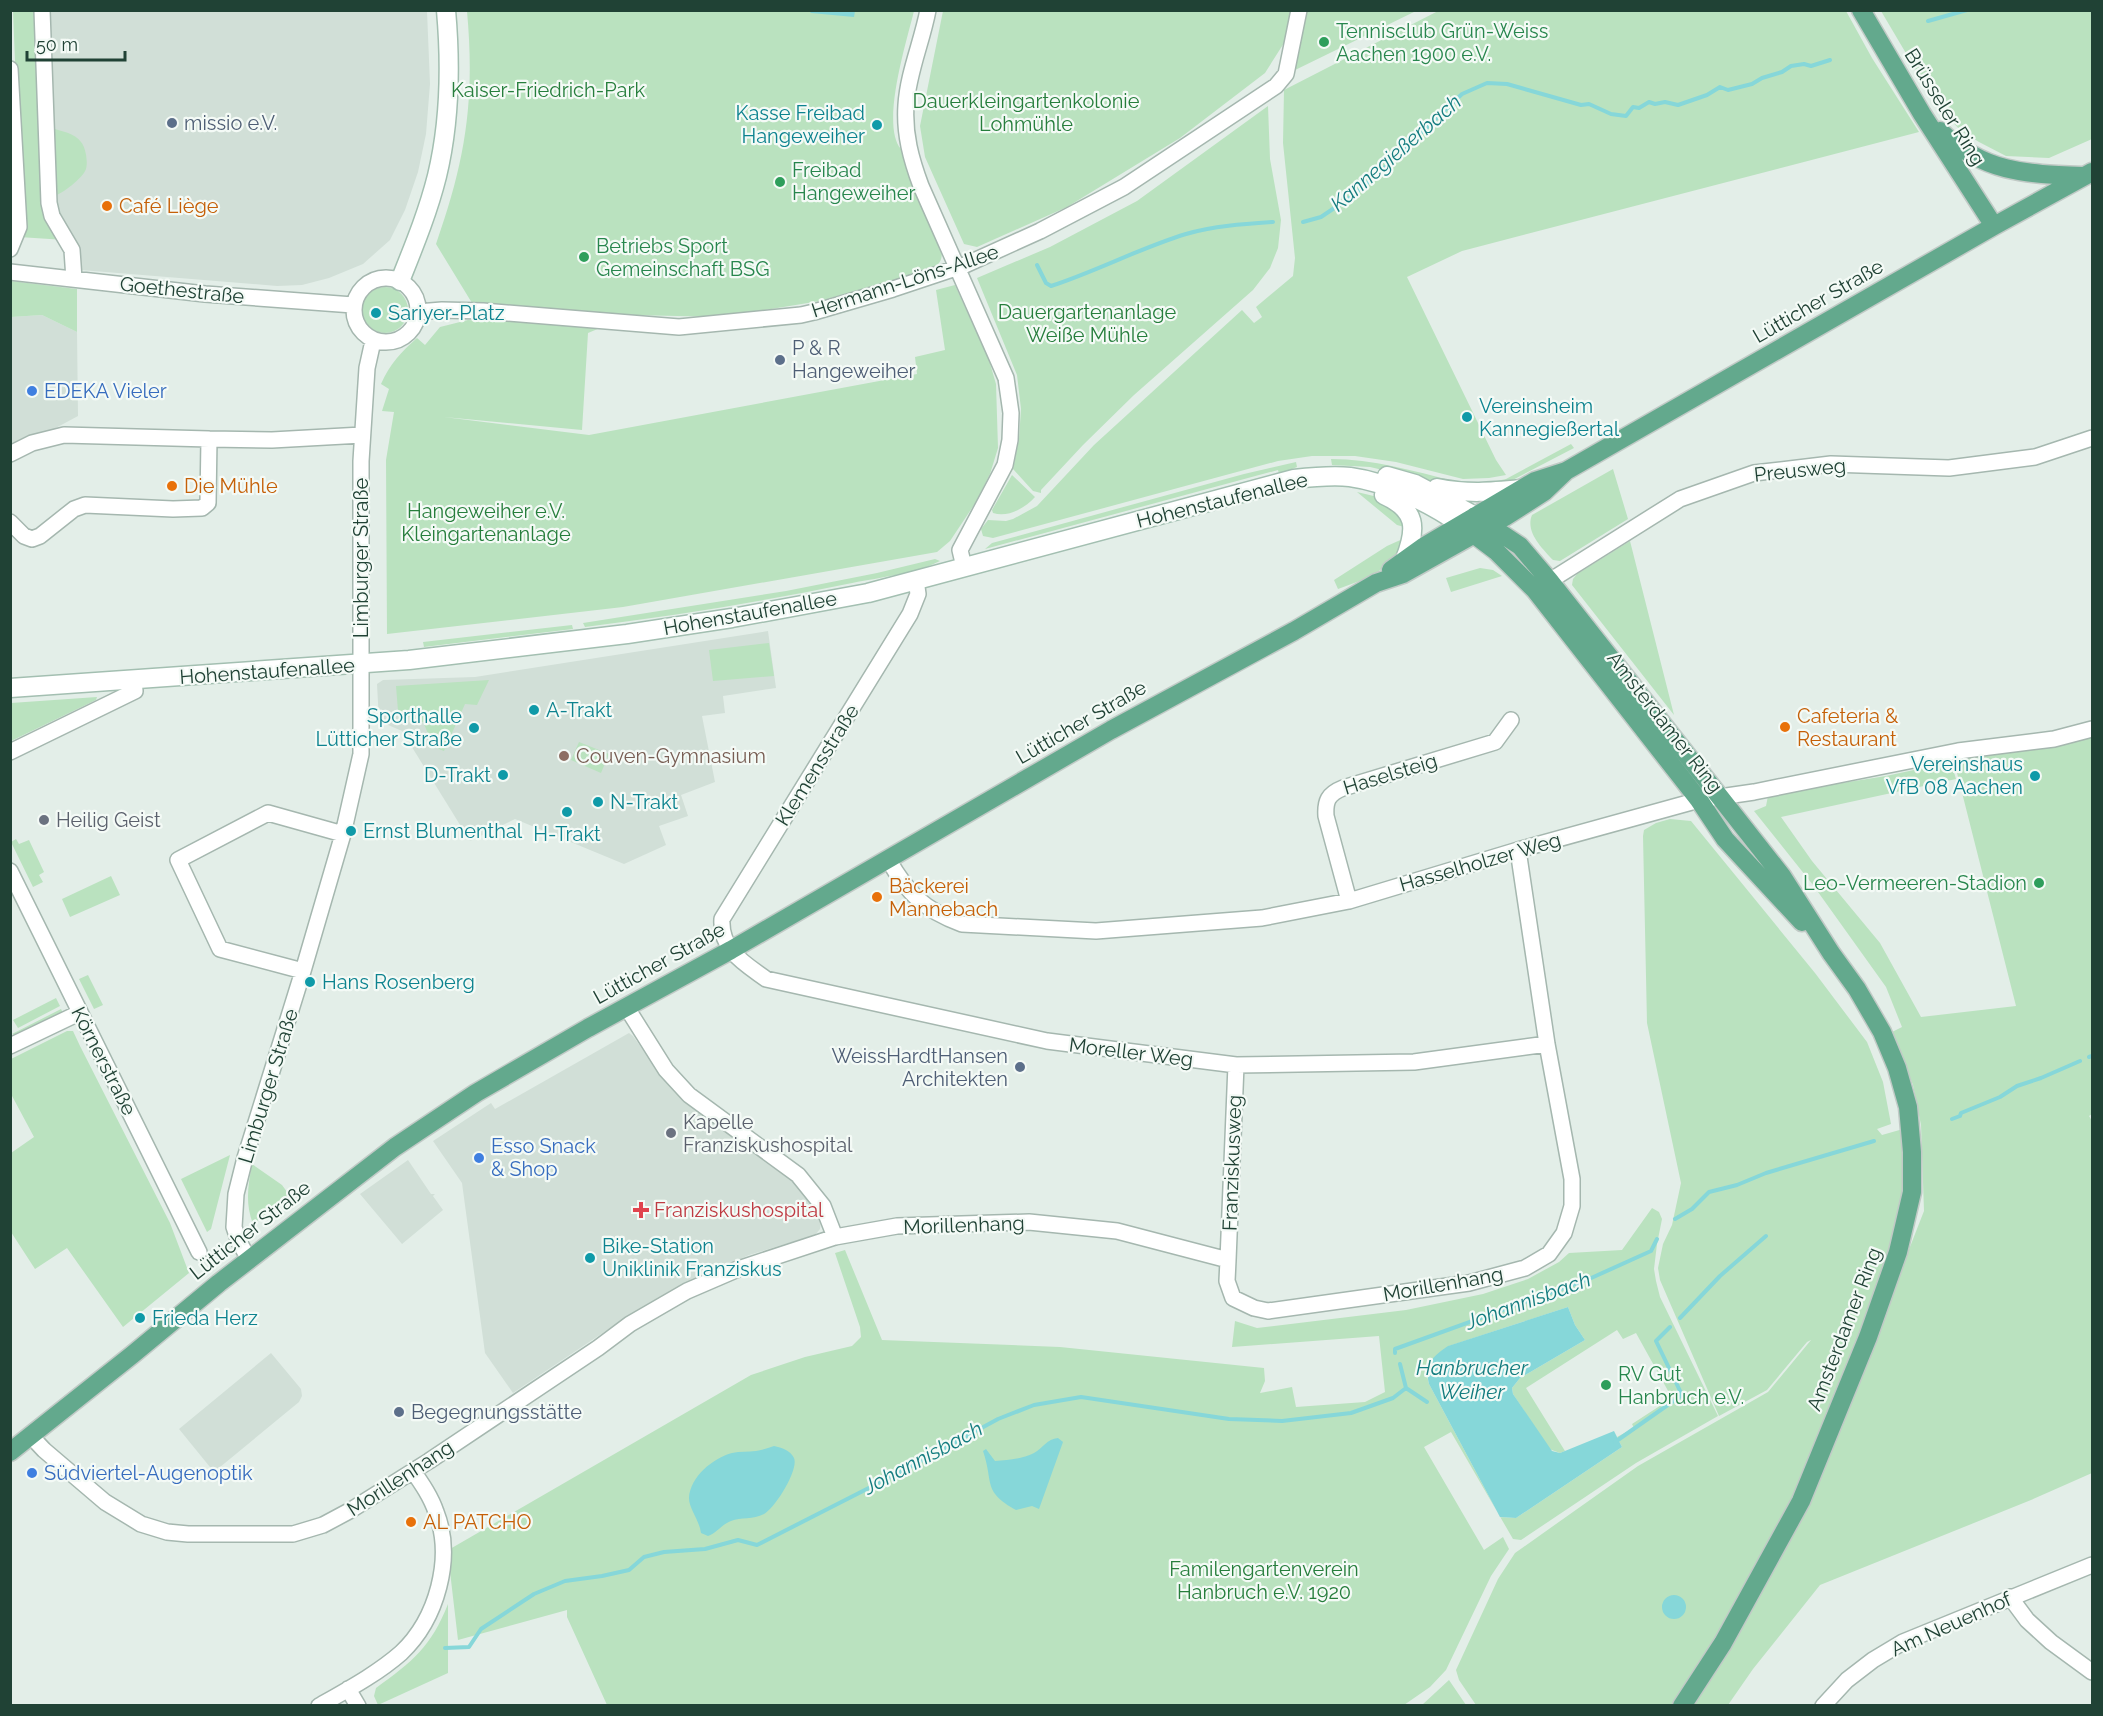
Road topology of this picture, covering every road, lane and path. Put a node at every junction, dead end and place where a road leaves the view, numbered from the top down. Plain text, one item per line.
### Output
1 (42, 10) edge
2 (446, 10) edge
3 (928, 10) edge
4 (1299, 10) edge
5 (1861, 10) edge
6 (10, 69) edge
7 (1922, 114) junction
8 (2089, 174) edge
9 (1994, 226) junction
10 (10, 249) edge
11 (958, 267) junction
12 (10, 272) edge
13 (74, 279) junction
14 (400, 281) junction
15 (353, 306) junction
16 (418, 312) junction
17 (373, 341) junction
18 (362, 435) junction
19 (2092, 438) edge
20 (209, 439) junction
21 (10, 454) edge
22 (1566, 471) junction
23 (1355, 478) junction
24 (1415, 484) junction
25 (1521, 489) junction
26 (10, 522) edge
27 (1474, 525) junction
28 (1405, 559) junction
29 (964, 567) junction
30 (916, 580) junction
31 (1376, 583) junction
32 (1542, 585) junction
33 (361, 664) junction
34 (134, 680) junction
35 (10, 688) edge
36 (1511, 720) dead end
37 (2092, 729) edge
38 (10, 752) edge
39 (1719, 797) junction
40 (1699, 800) junction
41 (343, 834) junction
42 (1518, 850) junction
43 (888, 859) junction
44 (10, 871) edge
45 (1348, 901) junction
46 (731, 950) junction
47 (1831, 953) junction
48 (303, 971) junction
49 (627, 1008) junction
50 (79, 1013) junction
51 (1547, 1044) junction
52 (10, 1046) edge
53 (1236, 1065) junction
54 (836, 1237) junction
55 (199, 1252) dead end
56 (249, 1260) junction
57 (1228, 1260) junction
58 (30, 1435) junction
59 (10, 1452) edge
60 (413, 1471) junction
61 (2092, 1565) edge
62 (2010, 1597) junction
63 (2092, 1672) edge
64 (348, 1689) junction
65 (319, 1706) edge
66 (358, 1706) edge
67 (1682, 1706) edge
68 (1822, 1706) edge

1 - 13 street
2 - 14 main road
3 - 11 street
4 - 11 street, Hermann-Löns-Allee
5 - 7 main road, Brüsseler Ring
6 - 10 street
7 - 8 main road
7 - 9 main road, Brüsseler Ring
8 - 9 main road, Lütticher Straße
9 - 22 main road, Lütticher Straße
11 - 16 street, Hermann-Löns-Allee
11 - 29 street
12 - 13 street, Goethestraße
13 - 15 street, Goethestraße
14 - 15 street
14 - 16 street
15 - 17 street
16 - 17 street
17 - 18 street, Limburger Straße
18 - 20 street
18 - 33 street, Limburger Straße
19 - 32 street, Preusweg
20 - 21 street
20 - 26 street
22 - 25 main road, Lütticher Straße
22 - 27 main road, Lütticher Straße
23 - 24 main road, Hohenstaufenallee
23 - 27 main road, Hohenstaufenallee
23 - 28 main road
23 - 29 main road, Hohenstaufenallee
24 - 25 main road
24 - 27 main road, Hohenstaufenallee
25 - 27 main road, Lütticher Straße
27 - 28 main road, Lütticher Straße
27 - 31 main road, Lütticher Straße
27 - 32 main road, Amsterdamer Ring
28 - 31 main road, Lütticher Straße
29 - 30 main road, Hohenstaufenallee
30 - 33 main road, Hohenstaufenallee
30 - 46 street, Klemensstraße
31 - 43 main road, Lütticher Straße
32 - 39 main road, Amsterdamer Ring
32 - 40 main road, Amsterdamer Ring
33 - 34 main road, Hohenstaufenallee
33 - 41 street, Limburger Straße
34 - 35 main road, Hohenstaufenallee
34 - 38 street
36 - 45 street, Haselsteig
37 - 39 street, Hasselholzer Weg
39 - 40 street, Hasselholzer Weg
39 - 47 main road, Amsterdamer Ring
40 - 42 street, Hasselholzer Weg
40 - 47 main road, Amsterdamer Ring
41 - 48 street, Limburger Straße
41 - 48 street
42 - 45 street, Hasselholzer Weg
42 - 51 street, Morillenhang
43 - 45 street, Hasselholzer Weg
43 - 46 main road, Lütticher Straße
44 - 50 street, Körnerstraße
46 - 49 main road, Lütticher Straße
46 - 53 street, Moreller Weg
47 - 67 main road, Amsterdamer Ring
48 - 56 street, Limburger Straße
49 - 54 street
49 - 56 main road, Lütticher Straße
50 - 52 street
50 - 55 street, Körnerstraße
51 - 53 street, Moreller Weg
51 - 57 street, Morillenhang
53 - 57 street, Franziskusweg
54 - 57 street, Morillenhang
54 - 60 street, Morillenhang
56 - 58 main road, Lütticher Straße
58 - 59 main road, Lütticher Straße
58 - 60 street, Morillenhang
60 - 64 street
61 - 62 street, Am Neuenhof
62 - 63 street
62 - 68 street, Am Neuenhof
64 - 65 street
64 - 66 street

